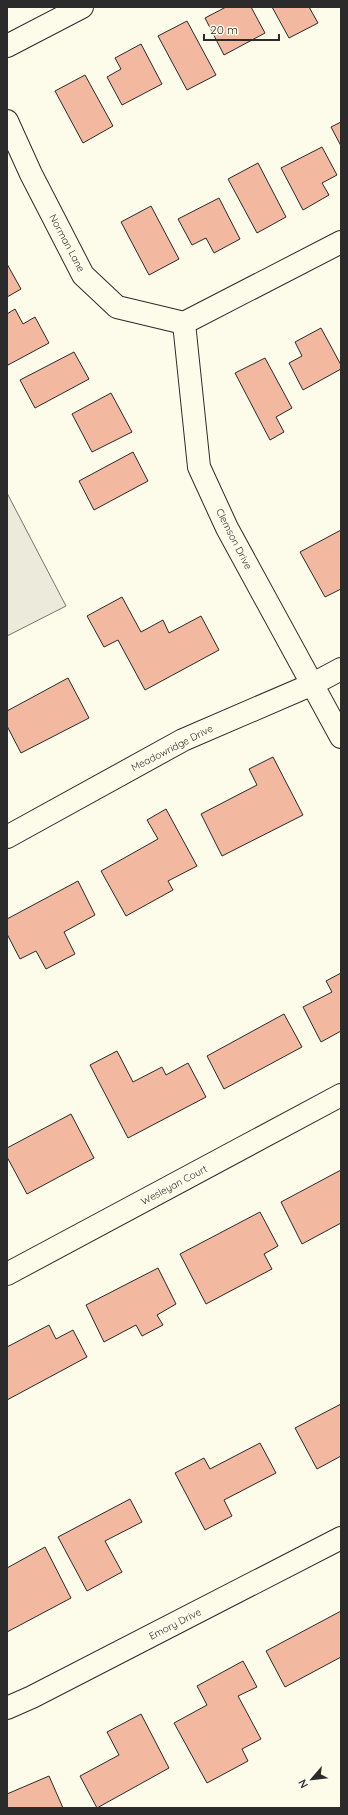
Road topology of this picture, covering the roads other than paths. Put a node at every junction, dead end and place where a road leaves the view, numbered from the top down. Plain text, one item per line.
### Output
1 (82, 7) edge
2 (7, 46) edge
3 (7, 121) edge
4 (341, 242) edge
5 (184, 324) junction
6 (341, 669) edge
7 (313, 684) junction
8 (341, 736) edge
9 (7, 837) edge
10 (341, 1096) edge
11 (7, 1274) edge
12 (341, 1538) edge
13 (7, 1708) edge

1 - 2 street
3 - 5 street, Norman Lane
4 - 5 street
5 - 7 street, Clemson Drive
6 - 7 street, Meadowridge Drive
7 - 8 street, Clemson Drive
7 - 9 street, Meadowridge Drive
10 - 11 street, Wesleyan Court
12 - 13 street, Emory Drive

